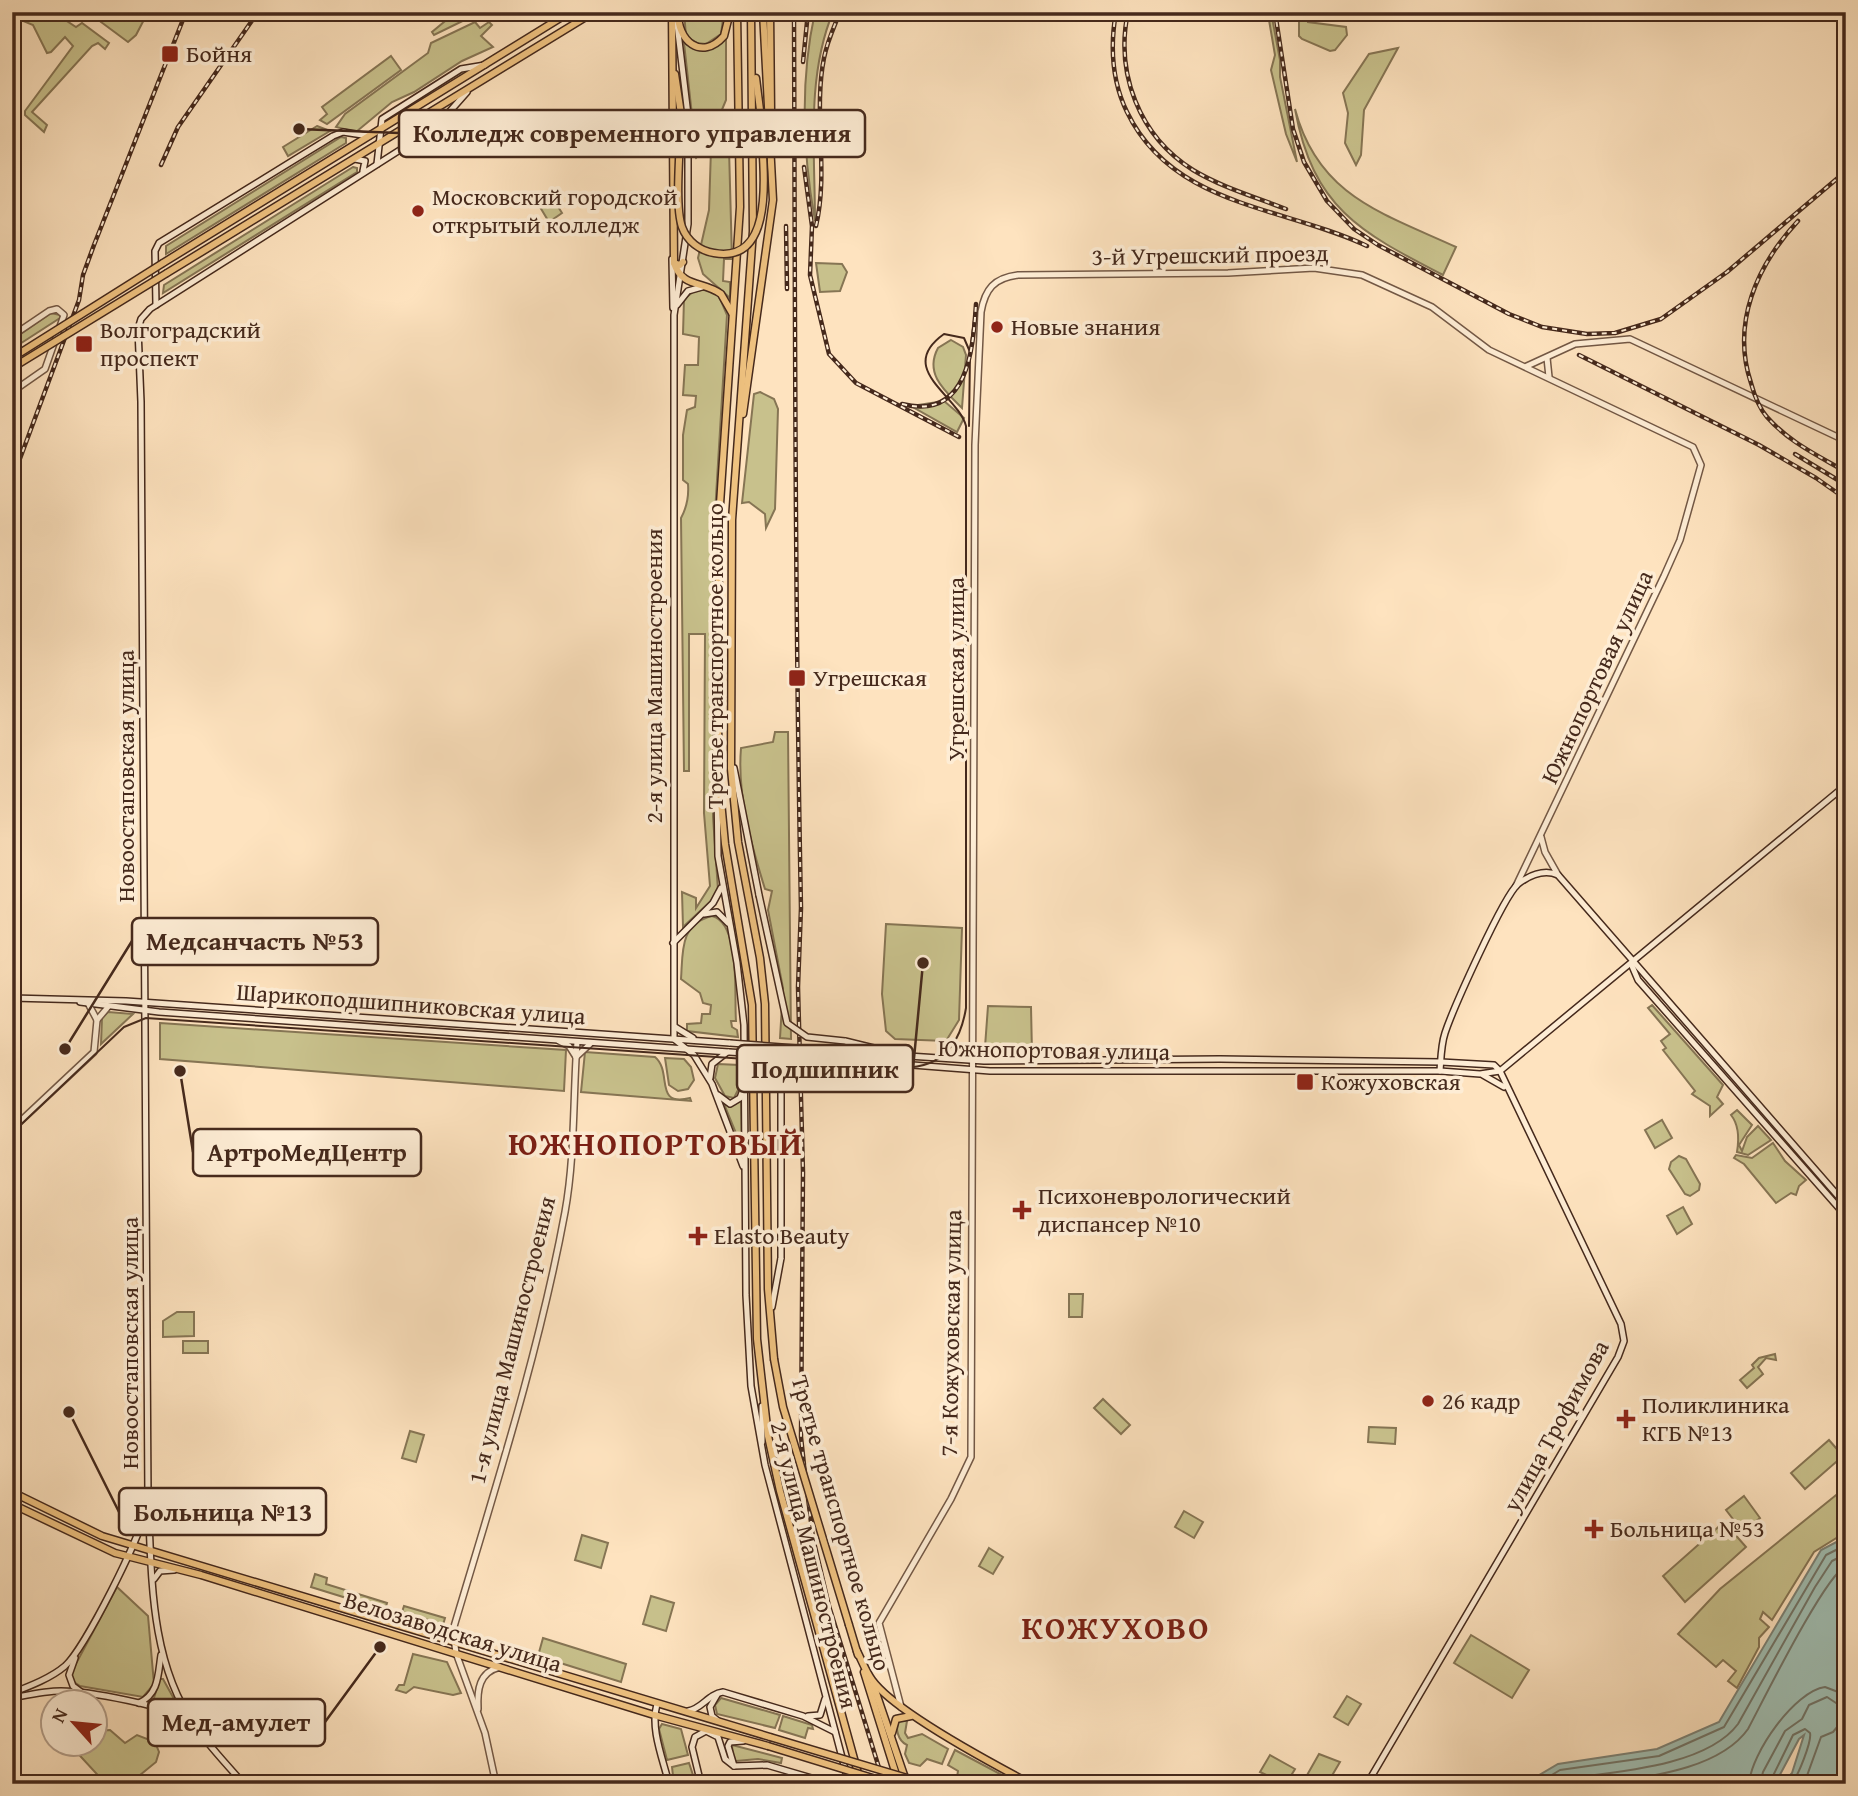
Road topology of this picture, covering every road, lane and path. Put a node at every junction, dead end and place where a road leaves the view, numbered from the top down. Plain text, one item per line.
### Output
1 (570, 12) edge
2 (594, 12) edge
3 (675, 12) edge
4 (730, 12) edge
5 (737, 12) edge
6 (751, 12) edge
7 (763, 12) edge
8 (770, 12) edge
9 (556, 16) edge
10 (677, 24) junction
11 (752, 54) junction
12 (675, 61) junction
13 (480, 80) junction
14 (343, 132) junction
15 (375, 133) junction
16 (379, 141) junction
17 (350, 149) junction
18 (349, 160) junction
19 (377, 164) junction
20 (772, 166) junction
21 (360, 174) junction
22 (673, 255) junction
23 (682, 262) junction
24 (674, 263) junction
25 (680, 275) junction
26 (995, 281) joint
27 (705, 286) junction
28 (156, 306) junction
29 (674, 315) junction
30 (733, 332) junction
31 (12, 336) edge
32 (12, 358) edge
33 (1547, 358) junction
34 (1527, 366) junction
35 (12, 368) edge
36 (1549, 377) junction
37 (12, 391) edge
38 (1846, 441) edge
39 (737, 447) junction
40 (731, 745) junction
41 (718, 769) junction
42 (1846, 785) edge
43 (1541, 837) junction
44 (1558, 875) junction
45 (722, 881) junction
46 (1516, 886) junction
47 (698, 918) junction
48 (731, 930) junction
49 (673, 943) junction
50 (1631, 963) junction
51 (1652, 984) junction
52 (1646, 989) junction
53 (12, 998) edge
54 (73, 1000) junction
55 (146, 1002) junction
56 (89, 1005) junction
57 (108, 1007) junction
58 (146, 1011) junction
59 (97, 1020) junction
60 (674, 1024) junction
61 (564, 1031) junction
62 (592, 1033) junction
63 (674, 1038) junction
64 (559, 1041) junction
65 (703, 1041) junction
66 (578, 1042) junction
67 (592, 1043) junction
68 (659, 1048) junction
69 (667, 1048) joint
70 (684, 1049) junction
71 (729, 1052) junction
72 (900, 1055) junction
73 (919, 1056) junction
74 (576, 1057) junction
75 (804, 1057) junction
76 (974, 1060) junction
77 (1441, 1062) junction
78 (918, 1064) junction
79 (973, 1070) junction
80 (1440, 1071) junction
81 (1500, 1072) junction
82 (1480, 1074) junction
83 (744, 1084) junction
84 (713, 1087) junction
85 (1507, 1089) junction
86 (12, 1129) edge
87 (746, 1183) junction
88 (1846, 1205) edge
89 (1846, 1216) edge
90 (771, 1338) junction
91 (762, 1396) junction
92 (763, 1456) junction
93 (12, 1492) edge
94 (148, 1498) junction
95 (12, 1504) edge
96 (133, 1545) junction
97 (151, 1550) junction
98 (126, 1556) junction
99 (152, 1563) junction
100 (179, 1570) junction
101 (153, 1579) junction
102 (454, 1640) junction
103 (79, 1649) junction
104 (857, 1651) junction
105 (161, 1653) junction
106 (456, 1653) junction
107 (503, 1667) junction
108 (871, 1679) junction
109 (76, 1688) edge
110 (720, 1692) junction
111 (38, 1693) edge
112 (12, 1695) edge
113 (825, 1695) junction
114 (108, 1698) edge
115 (136, 1704) junction
116 (657, 1704) junction
117 (901, 1707) junction
118 (678, 1710) junction
119 (654, 1715) junction
120 (479, 1716) junction
121 (803, 1716) junction
122 (918, 1719) junction
123 (719, 1721) junction
124 (196, 1727) junction
125 (711, 1731) junction
126 (892, 1735) junction
127 (838, 1737) junction
128 (745, 1741) junction
129 (734, 1766) junction
130 (847, 1782) edge
131 (244, 1784) edge
132 (496, 1784) edge
133 (669, 1784) edge
134 (701, 1784) edge
135 (832, 1784) edge
136 (861, 1784) edge
137 (892, 1784) edge
138 (899, 1784) edge
139 (906, 1784) edge
140 (926, 1784) edge
141 (1028, 1784) edge
142 (1367, 1784) edge

1 - 9 main road
2 - 13 main road
3 - 10 main road, 2-я улица Машиностроения
3 - 12 main road, 2-я улица Машиностроения
4 - 10 main road
5 - 30 main road, Третье транспортное кольцо
6 - 11 main road, Третье транспортное кольцо
7 - 20 main road
8 - 20 main road
9 - 15 main road
10 - 12 main road, 2-я улица Машиностроения
11 - 12 main road, bridge
11 - 39 main road, Третье транспортное кольцо
12 - 22 main road, 2-я улица Машиностроения
12 - 23 main road, 2-я улица Машиностроения
13 - 16 main road
13 - 19 main road, Новоостаповская улица
14 - 15 main road
14 - 17 main road
14 - 28 main road
15 - 16 main road
15 - 17 main road
16 - 18 main road
16 - 19 main road
17 - 32 main road, bridge
18 - 21 main road
18 - 35 main road, bridge
19 - 21 main road, Новоостаповская улица
20 - 39 main road
21 - 28 main road, Новоостаповская улица
22 - 24 main road
22 - 29 main road, 2-я улица Машиностроения
23 - 24 main road
23 - 25 main road, 2-я улица Машиностроения
24 - 25 main road
25 - 27 main road
25 - 29 main road, 2-я улица Машиностроения
26 - 34 main road, 3-й Угрешский проезд
26 - 76 main road, Угрешская улица
27 - 29 main road
27 - 30 main road
28 - 55 main road, Новоостаповская улица
29 - 49 main road, 2-я улица Машиностроения
30 - 41 main road, Третье транспортное кольцо
31 - 37 main road
33 - 34 main road
33 - 36 main road
33 - 38 main road
34 - 36 main road, 3-й Угрешский проезд
36 - 43 main road, Южнопортовая улица
39 - 40 main road, Третье транспортное кольцо
40 - 72 main road, bridge
40 - 90 main road, Третье транспортное кольцо
41 - 45 main road, 2-я улица Машиностроения
41 - 91 main road, Третье транспортное кольцо
42 - 50 main road
43 - 44 main road
43 - 46 main road, Южнопортовая улица
44 - 46 main road
44 - 50 main road
45 - 47 main road
45 - 48 main road, 2-я улица Машиностроения
46 - 77 main road, Южнопортовая улица
47 - 48 main road
47 - 49 main road
48 - 83 main road, 2-я улица Машиностроения
49 - 60 main road, 2-я улица Машиностроения
50 - 51 main road
50 - 52 main road
50 - 81 main road
51 - 52 main road
51 - 88 main road
52 - 89 main road
53 - 54 main road, Шарикоподшипниковская улица
54 - 55 main road, Шарикоподшипниковская улица
54 - 56 main road, Шарикоподшипниковская улица
55 - 58 main road, Новоостаповская улица
55 - 61 main road, Шарикоподшипниковская улица
56 - 57 main road, Шарикоподшипниковская улица
56 - 59 main road
57 - 58 main road, Шарикоподшипниковская улица
57 - 59 main road
58 - 64 main road, Шарикоподшипниковская улица
58 - 94 main road, Новоостаповская улица
59 - 86 main road
60 - 63 main road, 2-я улица Машиностроения
60 - 65 main road
61 - 62 main road, Шарикоподшипниковская улица
61 - 66 main road
62 - 63 main road, Шарикоподшипниковская улица
62 - 66 main road
63 - 65 main road, Южнопортовая улица
63 - 68 main road
63 - 70 main road
64 - 66 main road, Шарикоподшипниковская улица
64 - 74 main road
65 - 72 main road, Южнопортовая улица, bridge
66 - 67 main road, Шарикоподшипниковская улица
66 - 74 main road, 1-я улица Машиностроения
67 - 68 main road, Шарикоподшипниковская улица
67 - 74 main road
68 - 69 main road, Шарикоподшипниковская улица
69 - 70 main road, Южнопортовая улица
70 - 71 main road, Южнопортовая улица
70 - 84 main road
71 - 75 main road, Южнопортовая улица, bridge
71 - 84 main road
72 - 73 main road, Южнопортовая улица
73 - 76 main road, Южнопортовая улица
73 - 78 main road
74 - 102 main road, 1-я улица Машиностроения
75 - 78 main road, Южнопортовая улица, bridge
75 - 90 main road, bridge
76 - 77 main road, Южнопортовая улица
76 - 79 main road, 7-я Кожуховская улица
77 - 80 main road, Южнопортовая улица
77 - 81 main road, Южнопортовая улица
78 - 79 main road, Южнопортовая улица
79 - 80 main road, Южнопортовая улица
79 - 117 main road, 7-я Кожуховская улица
80 - 82 main road, Южнопортовая улица
81 - 82 main road, Южнопортовая улица
81 - 85 main road, улица Трофимова
82 - 85 main road
83 - 84 main road
83 - 87 main road, 2-я улица Машиностроения
84 - 87 main road
85 - 142 main road, улица Трофимова
87 - 92 main road, 2-я улица Машиностроения
90 - 104 main road, Третье транспортное кольцо, bridge
91 - 92 main road
91 - 136 main road, Третье транспортное кольцо
92 - 113 main road, 2-я улица Машиностроения
93 - 96 main road, Велозаводская улица
94 - 96 main road, Новоостаповская улица
94 - 97 main road, Новоостаповская улица
95 - 98 main road, Велозаводская улица
96 - 97 main road, Велозаводская улица
96 - 98 main road, Новоостаповская улица
97 - 99 main road, Новоостаповская улица
97 - 102 main road, Велозаводская улица
98 - 99 main road, Велозаводская улица
98 - 103 main road, Новоостаповская улица
99 - 100 main road, Велозаводская улица
99 - 101 main road, Новоостаповская улица
100 - 101 main road
100 - 106 main road, Велозаводская улица
101 - 105 main road, Новоостаповская улица
102 - 106 main road, 1-я улица Машиностроения
102 - 116 main road, Велозаводская улица
103 - 109 main road
103 - 112 main road
104 - 108 main road
104 - 138 main road, Третье транспортное кольцо
105 - 115 main road
105 - 124 main road
106 - 107 main road, Велозаводская улица
106 - 120 main road, 1-я улица Машиностроения
107 - 119 main road, Велозаводская улица
107 - 120 main road
108 - 117 main road
108 - 126 main road
110 - 118 main road
110 - 121 main road
110 - 123 main road
111 - 112 main road
113 - 121 main road
113 - 127 main road, 2-я улица Машиностроения
114 - 115 main road
115 - 124 main road
116 - 118 main road, Велозаводская улица
116 - 119 main road
117 - 122 main road
118 - 123 main road, Велозаводская улица
119 - 125 main road, Велозаводская улица
119 - 133 main road
120 - 132 main road
121 - 127 main road
122 - 126 main road
122 - 141 main road
123 - 140 main road, Велозаводская улица, bridge
124 - 131 main road
125 - 128 main road, Велозаводская улица
125 - 129 main road
125 - 134 main road
126 - 139 main road
127 - 130 main road, 2-я улица Машиностроения
128 - 129 main road
128 - 137 main road, Велозаводская улица, bridge
129 - 135 main road

